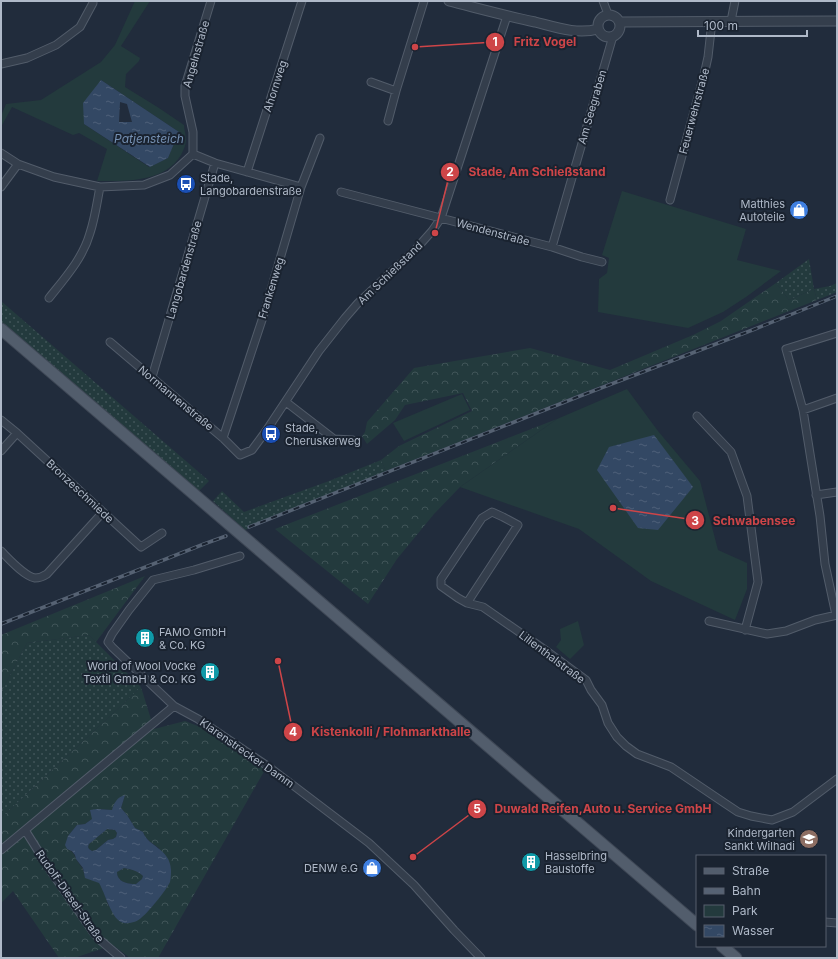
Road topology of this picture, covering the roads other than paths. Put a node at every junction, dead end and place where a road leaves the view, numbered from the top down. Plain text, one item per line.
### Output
1 (211, 1) edge
2 (302, 1) edge
3 (424, 1) edge
4 (449, 1) edge
5 (603, 1) edge
6 (734, 1) edge
7 (93, 3) dead end
8 (608, 14) junction
9 (507, 16) junction
10 (712, 21) junction
11 (731, 21) junction
12 (837, 21) edge
13 (620, 22) junction
14 (598, 29) junction
15 (613, 36) junction
16 (1, 64) edge
17 (371, 82) dead end
18 (396, 91) junction
19 (388, 120) dead end
20 (320, 138) dead end
21 (1, 153) edge
22 (193, 154) junction
23 (215, 163) junction
24 (18, 164) junction
25 (247, 172) junction
26 (1, 187) edge
27 (100, 187) junction
28 (301, 187) junction
29 (341, 192) dead end
30 (670, 200) dead end
31 (441, 218) junction
32 (552, 247) junction
33 (602, 262) dead end
34 (49, 298) dead end
35 (1, 329) edge
36 (837, 333) edge
37 (110, 342) dead end
38 (152, 377) junction
39 (837, 398) edge
40 (286, 402) junction
41 (802, 410) junction
42 (697, 416) dead end
43 (1, 420) edge
44 (17, 433) junction
45 (223, 438) junction
46 (352, 440) dead end
47 (1, 451) edge
48 (240, 455) joint
49 (837, 492) edge
50 (816, 495) junction
51 (103, 512) junction
52 (162, 533) dead end
53 (1, 552) edge
54 (240, 556) dead end
55 (468, 602) junction
56 (837, 615) edge
57 (709, 621) dead end
58 (745, 630) junction
59 (174, 706) junction
60 (837, 779) edge
61 (24, 830) junction
62 (1, 850) edge
63 (826, 922) edge
64 (837, 923) edge
65 (696, 924) edge
66 (723, 947) edge
67 (121, 958) edge
68 (481, 958) edge
69 (736, 958) edge

1 - 22 street, Angelnstraße
2 - 25 street, Ahornweg
3 - 18 street
4 - 9 street
5 - 8 street
6 - 11 street
7 - 16 street
8 - 13 street
8 - 14 street
9 - 14 street
9 - 31 street, Am Schießstand
10 - 11 street
10 - 13 street
10 - 30 street, Feuerwehrstraße
11 - 12 street
13 - 15 street
14 - 15 street
15 - 32 street, Am Seegraben
17 - 18 street
18 - 19 street
20 - 28 street, Frankenweg
21 - 24 street
22 - 23 street
22 - 27 street
23 - 25 street
23 - 38 street, Langobardenstraße
24 - 26 street
24 - 27 street
25 - 28 street
27 - 34 street
28 - 45 street, Frankenweg
29 - 31 street, Wendenstraße
31 - 32 street, Wendenstraße
31 - 40 street, Am Schießstand
32 - 33 street, Wendenstraße
35 - 65 main road
36 - 41 street
37 - 38 street, Normannenstraße
38 - 45 street, Normannenstraße
39 - 41 street
40 - 46 street
40 - 48 street, Am Schießstand
41 - 50 street
42 - 58 street
43 - 44 street, Bronzeschmiede
44 - 47 street
44 - 51 street, Bronzeschmiede
45 - 48 street, Normannenstraße
49 - 50 street
50 - 56 street
51 - 52 street, Bronzeschmiede
51 - 53 street
54 - 59 street, Klarenstrecker Damm
55 - 55 street, Lilienthalstraße
55 - 60 street, Lilienthalstraße
56 - 58 street
57 - 58 street
59 - 61 street
59 - 68 street, Klarenstrecker Damm
61 - 62 street
61 - 67 street, Rudolf-Diesel-Straße
63 - 64 street
66 - 69 main road

